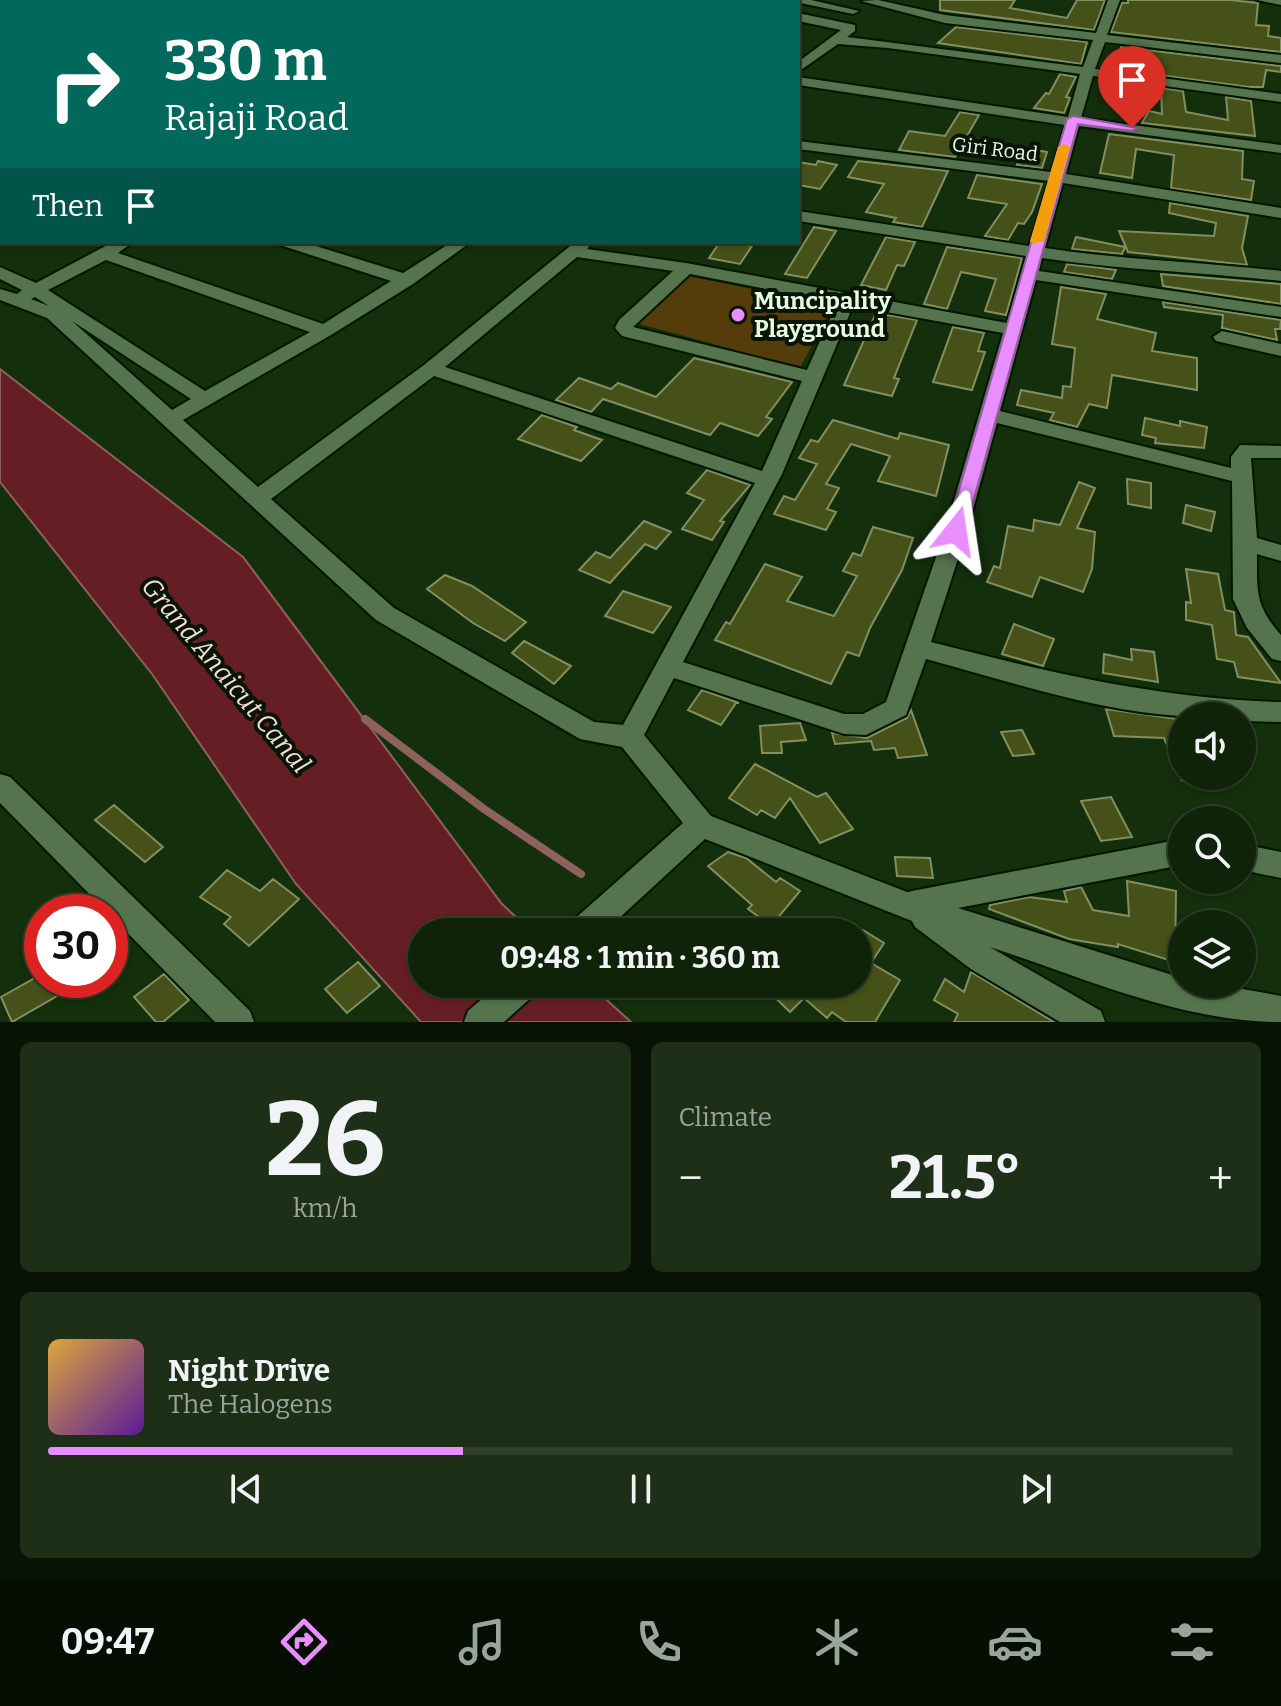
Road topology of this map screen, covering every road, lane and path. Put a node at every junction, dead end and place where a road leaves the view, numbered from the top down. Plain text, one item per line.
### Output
1 (1114, 0) edge
2 (1263, 0) edge
3 (800, 1) edge
4 (867, 1) edge
5 (1281, 2) edge
6 (853, 11) dead end
7 (800, 17) edge
8 (1101, 36) junction
9 (836, 40) junction
10 (1281, 59) edge
11 (800, 67) edge
12 (1087, 73) junction
13 (800, 81) edge
14 (1281, 98) edge
15 (1073, 119) junction
16 (800, 145) edge
17 (1281, 149) edge
18 (1055, 177) junction
19 (1281, 213) edge
20 (800, 216) edge
21 (122, 244) edge
22 (460, 244) edge
23 (314, 246) edge
24 (579, 247) edge
25 (1034, 252) junction
26 (105, 254) junction
27 (686, 268) junction
28 (0, 272) edge
29 (1028, 274) junction
30 (1281, 276) edge
31 (407, 280) junction
32 (36, 290) junction
33 (7, 298) edge
34 (847, 300) junction
35 (1281, 312) edge
36 (1012, 329) junction
37 (325, 331) junction
38 (1222, 337) dead end
39 (1281, 350) edge
40 (431, 369) junction
41 (814, 378) junction
42 (205, 400) junction
43 (991, 415) junction
44 (169, 420) junction
45 (1281, 452) edge
46 (1242, 477) junction
47 (768, 480) junction
48 (257, 499) junction
49 (1246, 543) junction
50 (1281, 553) edge
51 (918, 648) junction
52 (1281, 652) edge
53 (667, 666) junction
54 (1281, 712) edge
55 (630, 737) junction
56 (0, 785) edge
57 (701, 825) junction
58 (1168, 855) edge
59 (1256, 860) edge
60 (1281, 865) edge
61 (909, 904) junction
62 (597, 918) edge
63 (507, 998) edge
64 (1281, 1012) edge
65 (238, 1022) edge
66 (480, 1022) edge
67 (1089, 1022) edge

1 - 8 street
2 - 5 street
3 - 6 street
4 - 8 street
7 - 9 street
8 - 10 street
8 - 12 street
9 - 11 street
9 - 12 street
12 - 14 street
12 - 15 street
13 - 15 street
15 - 17 street
15 - 18 street
16 - 18 street, Giri Road
18 - 19 street, Giri Road
18 - 25 street
20 - 25 street
21 - 26 street
22 - 31 street
23 - 31 street
24 - 27 street
24 - 40 street
25 - 29 street
25 - 30 street
26 - 32 street
26 - 37 street
27 - 34 street
27 - 41 street
28 - 32 street
29 - 35 street
29 - 36 street
31 - 37 street
32 - 33 street
32 - 42 street
33 - 44 street
34 - 36 street
34 - 41 street
36 - 43 street
37 - 42 street
38 - 39 street
40 - 47 street
40 - 48 street
41 - 47 street
42 - 44 street
43 - 46 street
43 - 51 street
44 - 48 street
45 - 46 street
46 - 49 street
47 - 53 street
48 - 55 street
49 - 50 street
49 - 52 street
51 - 53 street
51 - 54 street
53 - 55 street
55 - 57 street
56 - 65 street
57 - 61 street
57 - 62 street
58 - 61 street
59 - 60 street
61 - 64 street
61 - 67 street
63 - 66 street

